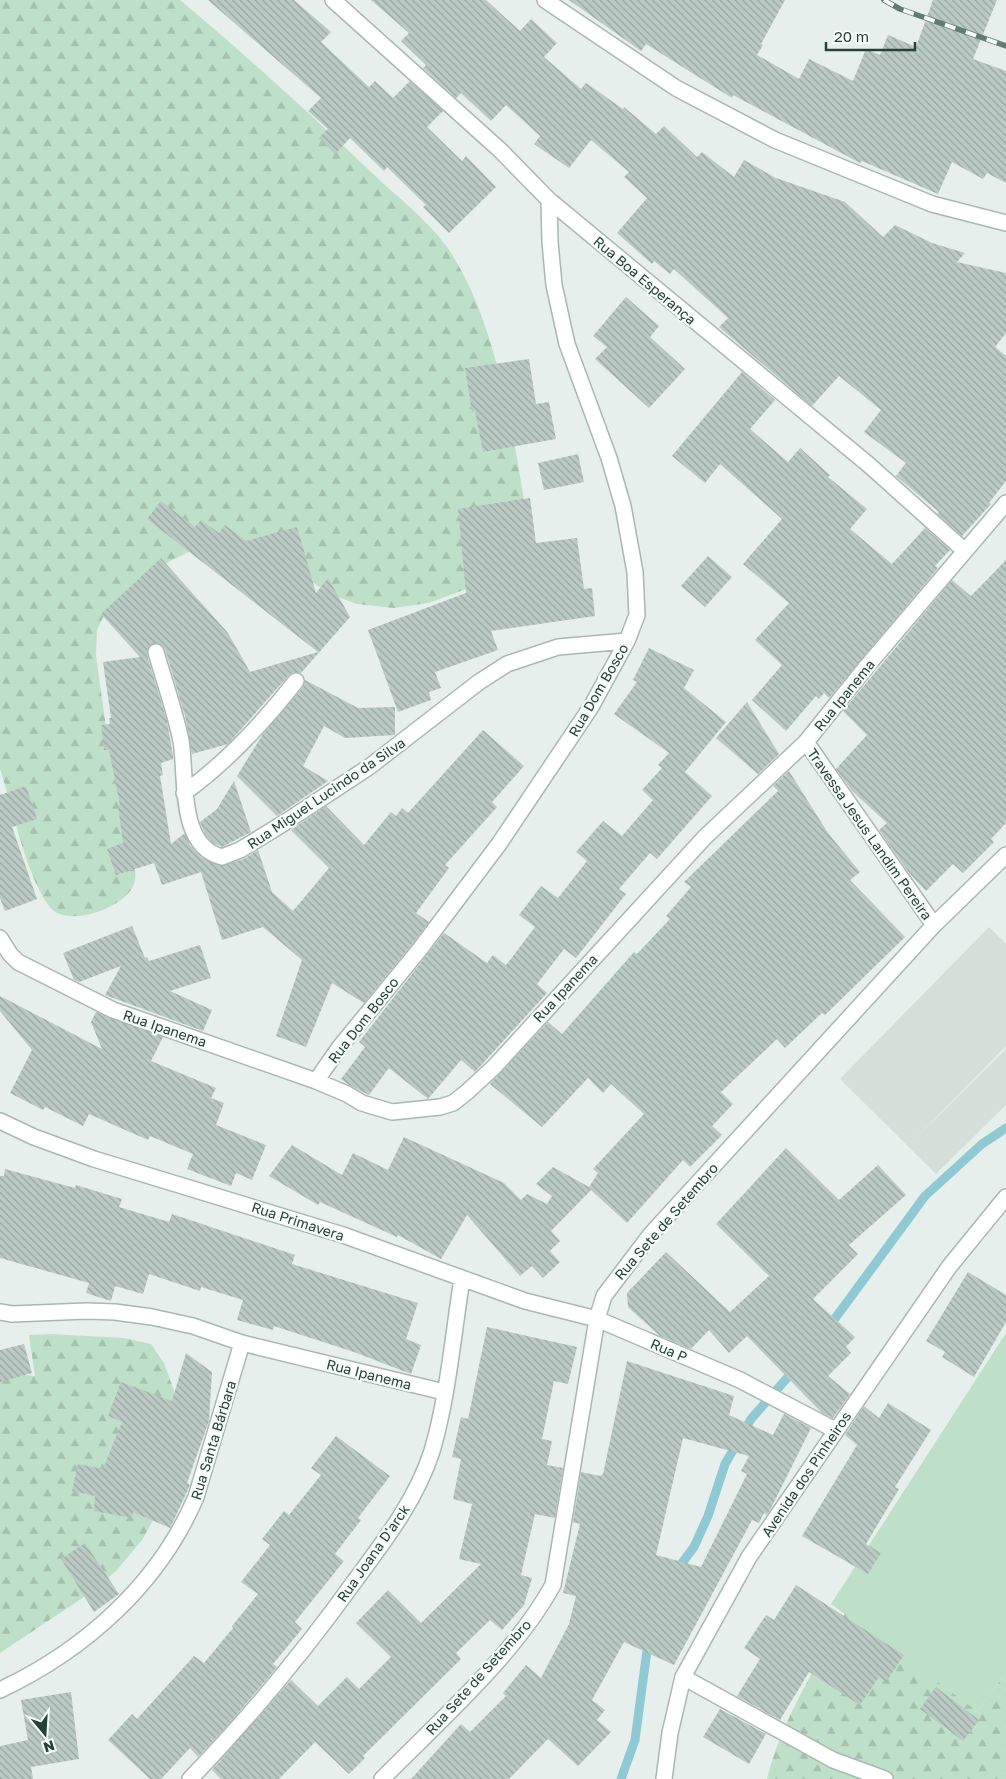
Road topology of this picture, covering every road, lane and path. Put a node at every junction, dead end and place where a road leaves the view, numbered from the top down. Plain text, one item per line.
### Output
1 (333, 0) edge
2 (544, 0) edge
3 (549, 200) junction
4 (1006, 222) edge
5 (1006, 502) edge
6 (965, 551) junction
7 (628, 641) junction
8 (156, 652) dead end
9 (296, 681) dead end
10 (806, 742) junction
11 (184, 794) junction
12 (1006, 854) edge
13 (934, 925) junction
14 (0, 938) edge
15 (316, 1081) junction
16 (0, 1121) edge
17 (1006, 1197) edge
18 (462, 1279) junction
19 (0, 1312) edge
20 (598, 1319) junction
21 (242, 1343) junction
22 (444, 1392) junction
23 (835, 1430) junction
24 (683, 1677) junction
25 (0, 1690) edge
26 (190, 1779) edge
27 (382, 1779) edge
28 (664, 1779) edge
29 (885, 1779) edge

1 - 3 street, Rua Boa Esperança
2 - 4 street
3 - 6 street, Rua Boa Esperança
3 - 7 street, Rua Dom Bosco
5 - 6 street, Rua Ipanema
6 - 10 street, Rua Ipanema
7 - 11 street, Rua Miguel Lucindo da Silva
7 - 15 street, Rua Dom Bosco
8 - 11 street, Rua Miguel Lucindo da Silva
9 - 11 street
10 - 13 street, Travessa Jesus Landim Pereira
10 - 15 street, Rua Ipanema
12 - 13 street, Rua Sete de Setembro
13 - 20 street, Rua Sete de Setembro
14 - 15 street, Rua Ipanema
16 - 18 street, Rua Primavera
17 - 23 street, Avenida dos Pinheiros
18 - 20 street, Rua Primavera
18 - 22 street, Rua Joana D'arck
19 - 21 street, Rua Ipanema
20 - 23 street, Rua P
20 - 27 street, Rua Sete de Setembro
21 - 22 street, Rua Ipanema
21 - 25 street, Rua Santa Bárbara
22 - 26 street, Rua Joana D'arck
23 - 24 street, Avenida dos Pinheiros
24 - 28 street, Avenida dos Pinheiros
24 - 29 street

